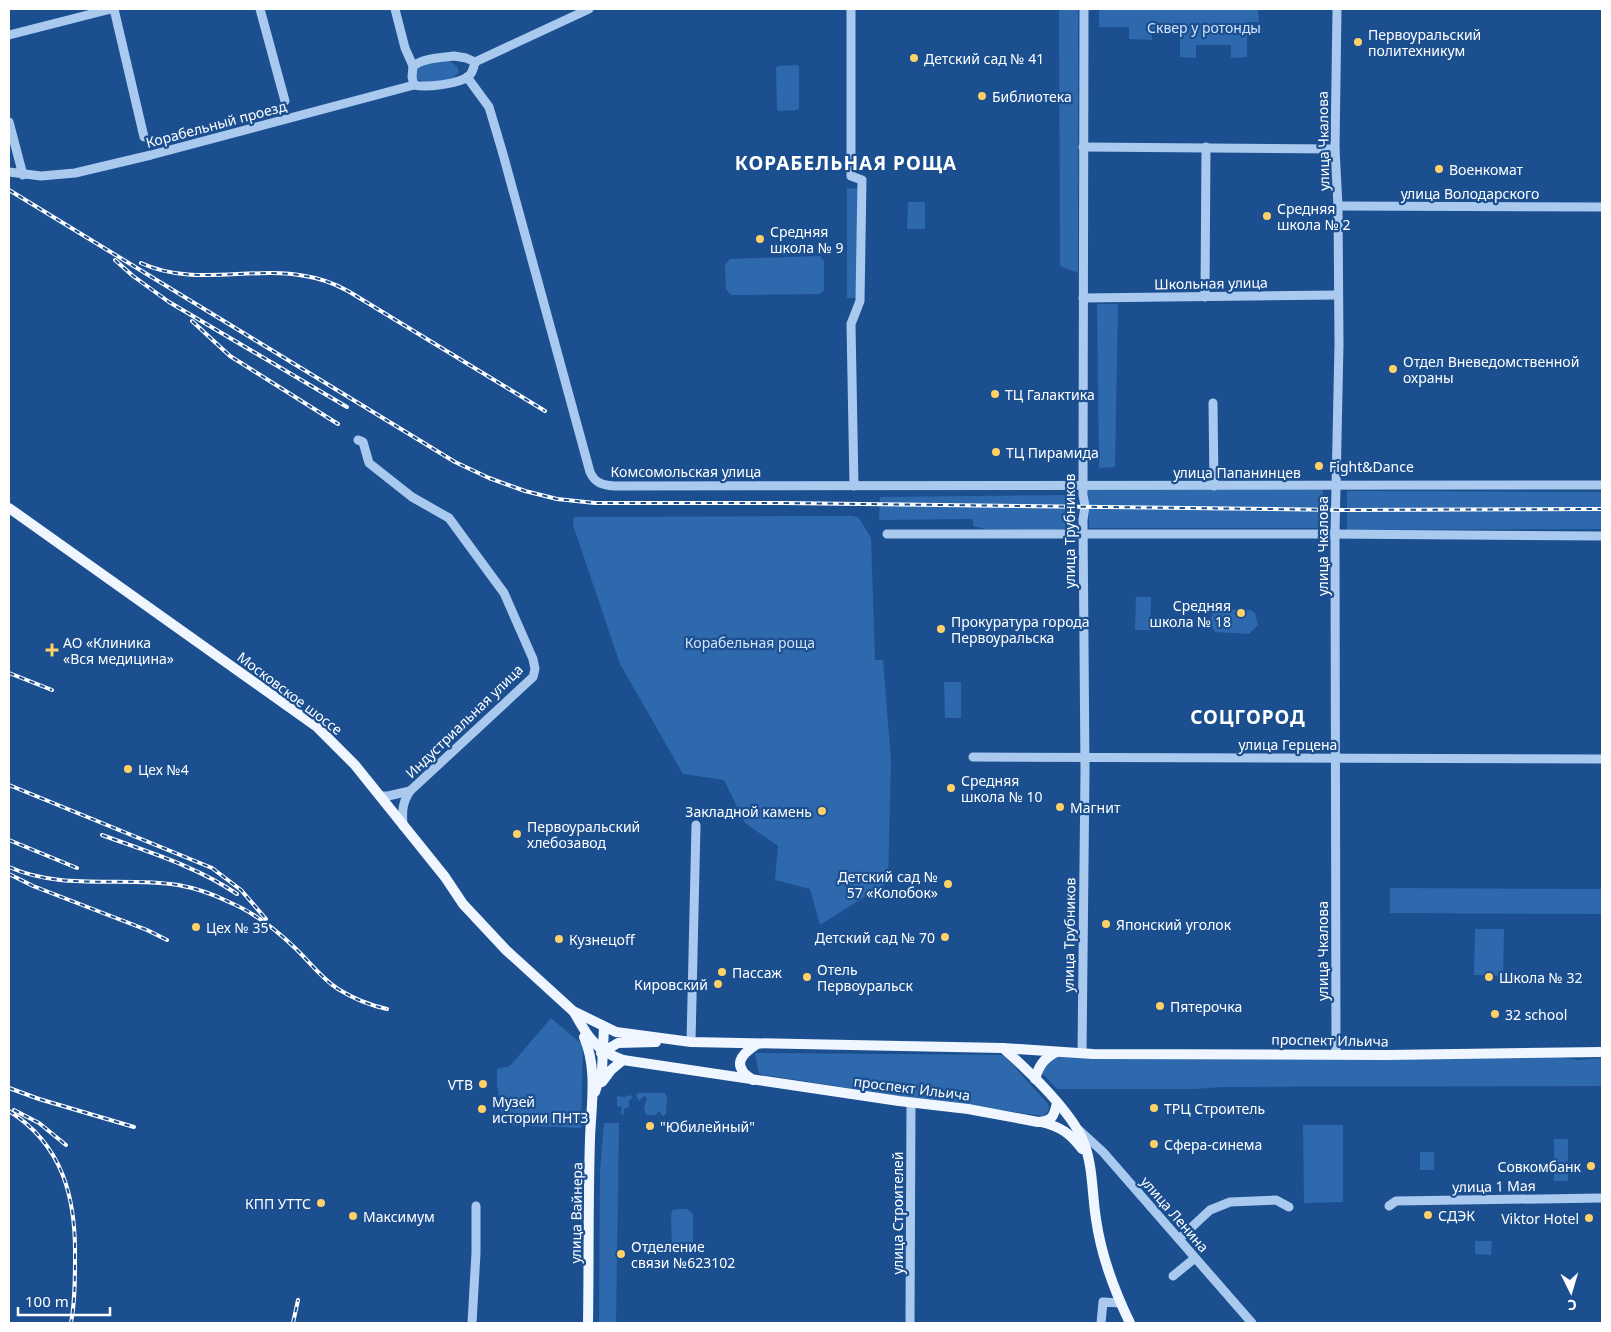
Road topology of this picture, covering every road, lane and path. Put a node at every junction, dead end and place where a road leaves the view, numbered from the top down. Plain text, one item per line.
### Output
1 (113, 9) edge
2 (260, 9) edge
3 (395, 9) edge
4 (588, 9) edge
5 (851, 9) edge
6 (1084, 9) edge
7 (1337, 9) edge
8 (9, 35) edge
9 (475, 62) junction
10 (412, 66) junction
11 (468, 78) junction
12 (414, 85) junction
13 (285, 101) dead end
14 (9, 122) edge
15 (144, 137) dead end
16 (1083, 147) junction
17 (1206, 147) junction
18 (1336, 149) junction
19 (9, 172) edge
20 (23, 175) junction
21 (1338, 206) junction
22 (1602, 207) edge
23 (1338, 295) junction
24 (1205, 296) junction
25 (1083, 298) junction
26 (1214, 403) dead end
27 (358, 440) dead end
28 (1335, 485) junction
29 (1602, 485) edge
30 (854, 486) junction
31 (1083, 486) junction
32 (1214, 486) junction
33 (9, 508) edge
34 (887, 534) dead end
35 (1335, 534) junction
36 (1083, 535) junction
37 (1602, 536) edge
38 (973, 757) dead end
39 (1085, 758) junction
40 (1335, 758) junction
41 (1602, 759) edge
42 (410, 791) junction
43 (380, 796) junction
44 (696, 825) dead end
45 (404, 826) junction
46 (573, 1011) junction
47 (604, 1027) junction
48 (687, 1042) junction
49 (757, 1044) junction
50 (1003, 1048) junction
51 (603, 1051) junction
52 (1057, 1052) junction
53 (1602, 1052) edge
54 (1082, 1053) junction
55 (1336, 1053) junction
56 (623, 1060) junction
57 (592, 1072) junction
58 (1035, 1079) junction
59 (753, 1080) junction
60 (593, 1098) junction
61 (911, 1103) junction
62 (1057, 1103) junction
63 (1038, 1122) junction
64 (1075, 1126) junction
65 (1088, 1157) junction
66 (1602, 1198) edge
67 (476, 1206) dead end
68 (1389, 1206) dead end
69 (1289, 1207) dead end
70 (1179, 1239) junction
71 (1195, 1258) junction
72 (1173, 1276) dead end
73 (1120, 1303) junction
74 (472, 1323) edge
75 (588, 1323) edge
76 (910, 1323) edge
77 (1101, 1323) edge
78 (1130, 1323) edge
79 (1252, 1323) edge

1 - 8 street
1 - 15 street
2 - 13 street
3 - 10 street
4 - 9 street
5 - 30 street
6 - 16 street, улица Трубников
7 - 18 street, улица Чкалова
9 - 10 street
9 - 11 street
10 - 12 street
11 - 12 street, Корабельный проезд
11 - 30 street, Комсомольская улица
12 - 20 street, Корабельный проезд
14 - 20 street
16 - 17 street
16 - 25 street, улица Трубников
17 - 18 street
17 - 24 street
18 - 21 street, улица Чкалова
19 - 20 street, Корабельный проезд
21 - 22 street, улица Володарского
21 - 23 street, улица Чкалова
23 - 24 street, Школьная улица
23 - 28 street, улица Чкалова
24 - 25 street, Школьная улица
25 - 31 street, улица Трубников
26 - 32 street
27 - 42 street, Индустриальная улица
28 - 29 street, улица Папанинцев
28 - 32 street, улица Папанинцев
28 - 35 street, улица Чкалова
30 - 31 street, Комсомольская улица
31 - 32 street, улица Папанинцев
31 - 36 street, улица Трубников
33 - 43 main road, Московское шоссе
34 - 36 street
35 - 36 street
35 - 37 street
35 - 40 street, улица Чкалова
36 - 39 street, улица Трубников
38 - 39 street, улица Герцена
39 - 40 street, улица Герцена
39 - 54 street, улица Трубников
40 - 41 street, улица Герцена
40 - 55 street, улица Чкалова
42 - 43 street
42 - 45 street
43 - 45 main road, Московское шоссе
44 - 48 street
45 - 46 main road, Московское шоссе
46 - 47 main road, проспект Ильича
46 - 51 main road, проспект Ильича
46 - 57 main road, улица Вайнера
47 - 48 main road, проспект Ильича
47 - 51 main road, улица Вайнера
48 - 49 main road, проспект Ильича
48 - 51 main road, проспект Ильича
49 - 50 main road, проспект Ильича
49 - 59 main road
50 - 52 main road, проспект Ильича
50 - 58 main road, улица Ленина
51 - 56 main road, проспект Ильича
51 - 57 main road
51 - 60 main road, улица Вайнера
52 - 54 main road, проспект Ильича
52 - 58 main road
53 - 55 main road, проспект Ильича
54 - 55 main road, проспект Ильича
56 - 59 main road, проспект Ильича
56 - 60 main road
57 - 60 main road, улица Вайнера
58 - 62 main road, улица Ленина
59 - 61 main road, проспект Ильича
60 - 75 main road, улица Вайнера
61 - 63 main road, проспект Ильича
61 - 76 street, улица Строителей
62 - 63 main road
62 - 64 main road, улица Ленина
63 - 65 main road
64 - 65 main road, улица Ленина
64 - 70 street, улица Ленина
65 - 73 main road, улица Ленина
66 - 68 street, улица 1 Мая
67 - 74 street
69 - 70 street
70 - 71 street, улица Ленина
71 - 72 street
71 - 79 street, улица Ленина
73 - 77 street
73 - 78 main road, улица Ленина

